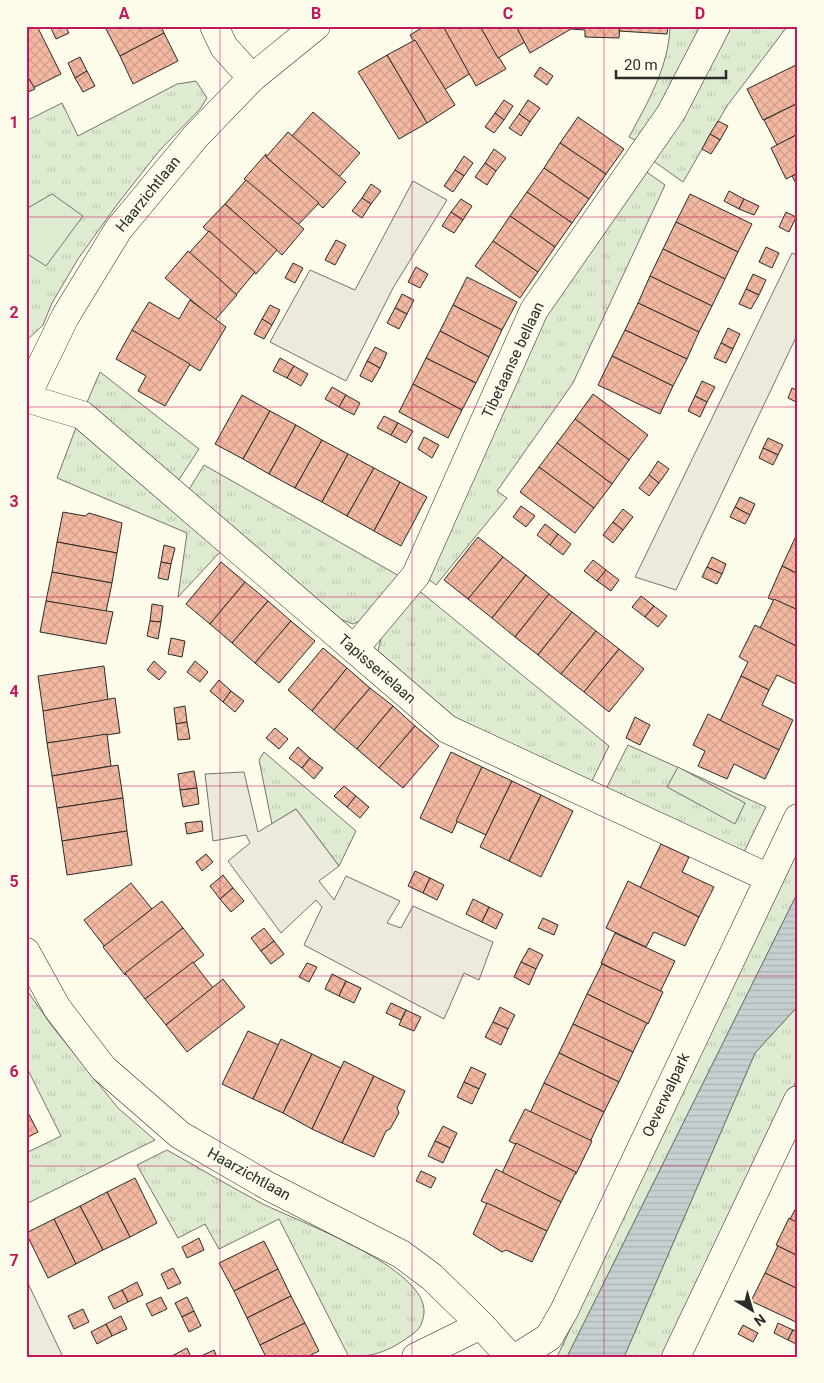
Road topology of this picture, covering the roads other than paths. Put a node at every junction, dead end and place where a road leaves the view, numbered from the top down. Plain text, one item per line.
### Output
1 (214, 26) edge
2 (316, 26) edge
3 (716, 26) edge
4 (252, 78) junction
5 (26, 398) edge
6 (354, 649) junction
7 (798, 818) edge
8 (769, 878) junction
9 (26, 952) edge
10 (798, 1100) edge
11 (482, 1325) junction
12 (416, 1357) edge
13 (510, 1357) edge
14 (517, 1357) edge
15 (676, 1357) edge

1 - 4 street
2 - 4 street, Haarzichtlaan
3 - 6 street, Tibetaanse bellaan
4 - 5 street, Haarzichtlaan
5 - 6 street, Tapisserielaan
6 - 8 street, Tapisserielaan
7 - 8 street, Oeverwalpark
8 - 14 street, Oeverwalpark
9 - 11 street, Haarzichtlaan
10 - 15 street
11 - 12 street
11 - 13 street, Haarzichtlaan

